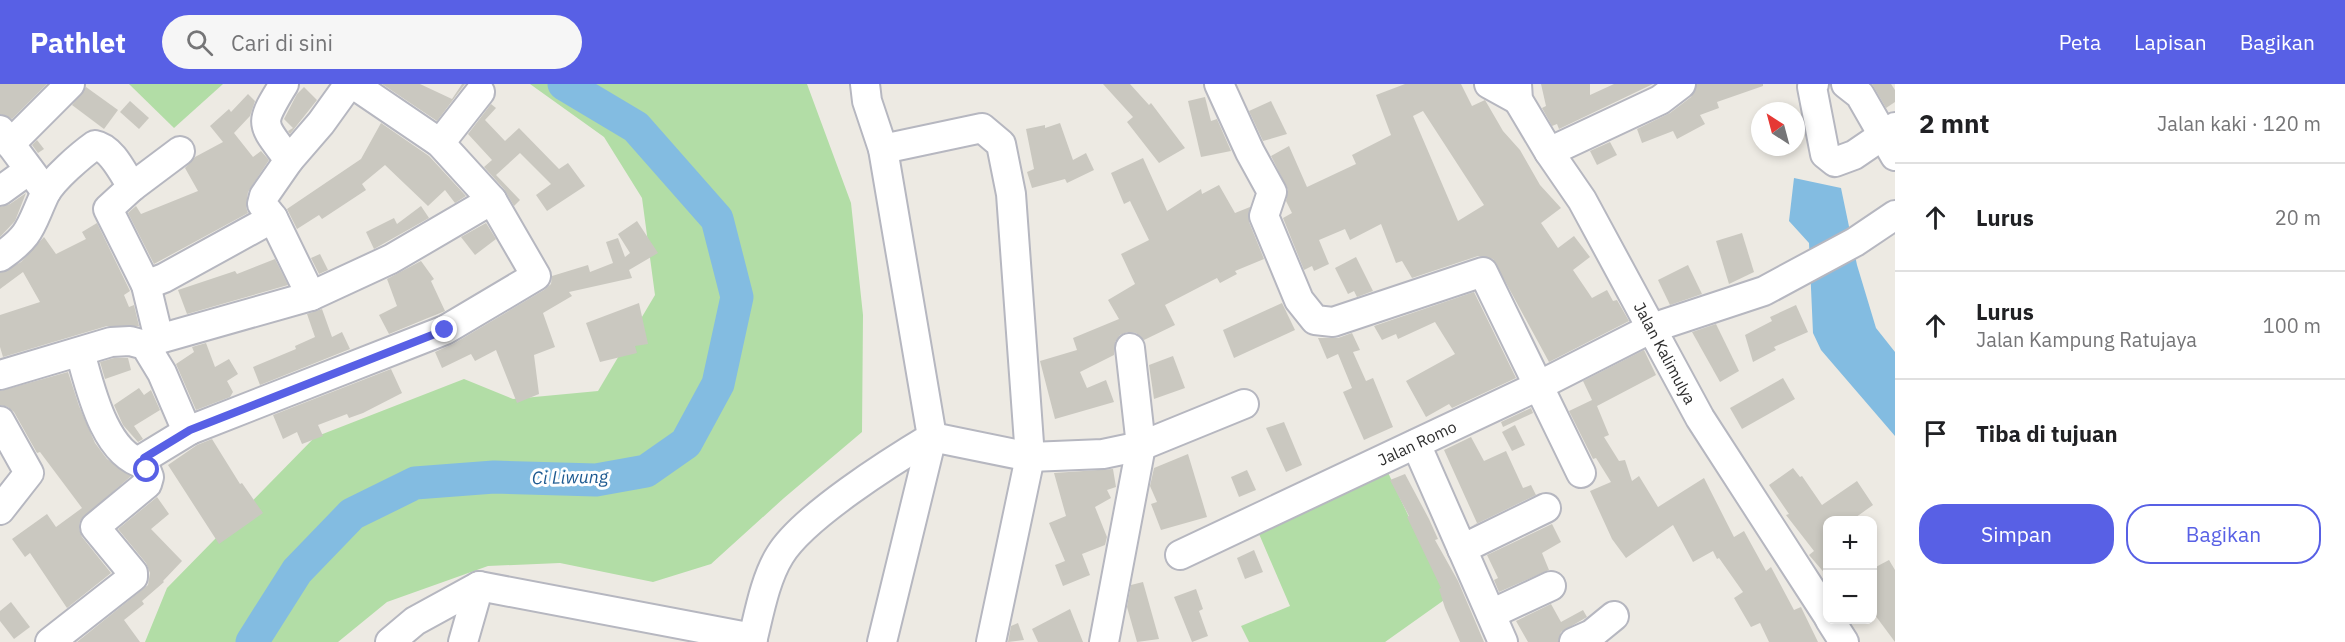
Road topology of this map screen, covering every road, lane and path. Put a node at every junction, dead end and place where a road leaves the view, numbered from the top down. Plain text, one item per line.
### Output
1 (70, 84) edge
2 (284, 84) edge
3 (351, 84) edge
4 (865, 84) edge
5 (1219, 84) edge
6 (1489, 84) edge
7 (1682, 84) edge
8 (1814, 84) edge
9 (1846, 84) edge
10 (480, 92) dead end
11 (1518, 92) edge
12 (5, 137) edge
13 (1891, 139) edge
14 (440, 143) junction
15 (883, 148) junction
16 (180, 151) dead end
17 (1549, 152) junction
18 (289, 160) junction
19 (29, 170) junction
20 (132, 187) junction
21 (0, 191) edge
22 (46, 192) junction
23 (492, 200) junction
24 (1895, 215) edge
25 (273, 218) junction
26 (0, 257) edge
27 (146, 285) junction
28 (311, 296) junction
29 (1652, 328) junction
30 (152, 342) junction
31 (1130, 348) dead end
32 (80, 352) junction
33 (0, 375) edge
34 (1536, 387) junction
35 (1244, 404) dead end
36 (1, 426) edge
37 (190, 430) junction
38 (932, 437) junction
39 (1416, 444) junction
40 (1142, 446) junction
41 (1030, 457) junction
42 (144, 465) junction
43 (1581, 473) dead end
44 (1546, 508) dead end
45 (0, 510) edge
46 (1462, 549) junction
47 (1180, 555) dead end
48 (479, 586) junction
49 (1551, 586) dead end
50 (1823, 609) edge
51 (1491, 614) junction
52 (1614, 616) dead end
53 (1833, 624) edge
54 (752, 640) edge
55 (50, 642) edge
56 (390, 642) edge
57 (463, 642) edge
58 (882, 642) edge
59 (991, 642) edge
60 (1104, 642) edge
61 (1503, 642) edge
62 (1574, 642) edge
63 (1844, 642) edge

1 - 12 street
2 - 18 street
3 - 14 street
3 - 18 street
4 - 15 street
5 - 34 street
6 - 11 street
7 - 17 street
8 - 13 street
9 - 13 street
10 - 14 street
11 - 17 street, Jalan Kalimulya
12 - 19 street
14 - 23 street
15 - 38 street
15 - 41 street
16 - 20 street
17 - 29 street, Jalan Kalimulya
18 - 25 street
19 - 21 street
19 - 22 street
20 - 22 street
20 - 27 street
22 - 26 street
23 - 28 street
23 - 37 street
24 - 29 street, Jalan Romo
25 - 27 street
25 - 28 street
27 - 30 street
28 - 30 street
29 - 34 street, Jalan Romo
29 - 50 street, Jalan Kalimulya
30 - 32 street
30 - 37 street
31 - 40 street
32 - 33 street
32 - 42 street
34 - 39 street, Jalan Romo
34 - 43 street
35 - 40 street
36 - 45 street
37 - 42 street
38 - 41 street
38 - 54 street
38 - 58 street
39 - 46 street
39 - 47 street, Jalan Romo
40 - 41 street
40 - 60 street
41 - 59 street
42 - 55 street
44 - 46 street
46 - 51 street
48 - 54 street
48 - 56 street
48 - 57 street
49 - 51 street
51 - 61 street
52 - 62 street
53 - 63 street, Jalan Kalimulya

